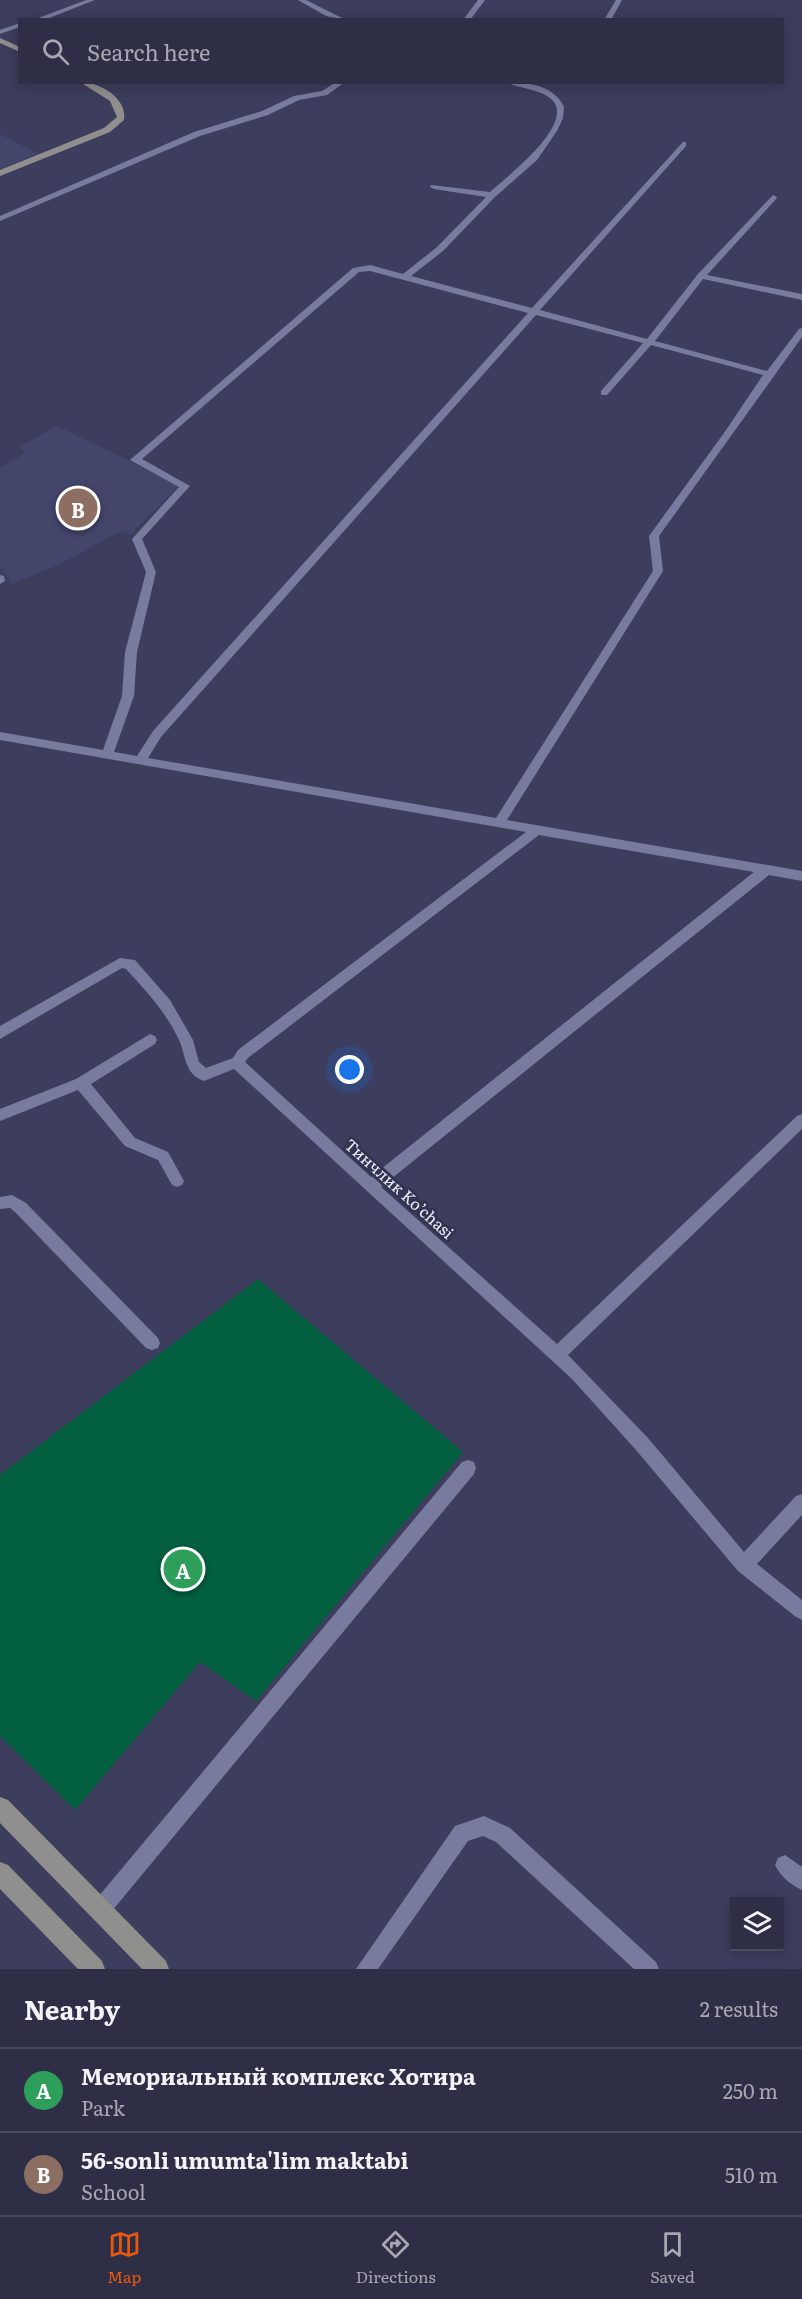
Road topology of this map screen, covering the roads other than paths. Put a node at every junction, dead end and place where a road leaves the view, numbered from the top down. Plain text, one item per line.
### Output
1 (92, 0) edge
2 (301, 0) edge
3 (482, 0) edge
4 (619, 0) edge
5 (42, 18) edge
6 (337, 18) edge
7 (468, 18) edge
8 (609, 18) edge
9 (18, 27) edge
10 (0, 32) edge
11 (0, 40) edge
12 (18, 49) edge
13 (88, 84) edge
14 (339, 84) edge
15 (519, 84) edge
16 (683, 144) dead end
17 (0, 173) edge
18 (434, 186) dead end
19 (492, 195) junction
20 (773, 197) dead end
21 (0, 219) edge
22 (701, 276) junction
23 (405, 277) junction
24 (802, 297) edge
25 (534, 313) junction
26 (802, 331) edge
27 (649, 342) junction
28 (769, 374) junction
29 (604, 393) dead end
30 (0, 736) edge
31 (107, 755) junction
32 (140, 760) junction
33 (499, 824) junction
34 (537, 830) junction
35 (766, 870) junction
36 (802, 876) edge
37 (0, 1033) edge
38 (150, 1040) dead end
39 (238, 1062) junction
40 (81, 1083) junction
41 (0, 1115) edge
42 (802, 1120) edge
43 (177, 1180) dead end
44 (371, 1186) junction
45 (0, 1203) edge
46 (152, 1343) dead end
47 (557, 1355) junction
48 (468, 1468) dead end
49 (802, 1502) edge
50 (744, 1565) junction
51 (802, 1611) edge
52 (0, 1808) edge
53 (785, 1865) dead end
54 (0, 1873) edge
55 (802, 1880) edge
56 (100, 1910) junction
57 (94, 1969) edge
58 (158, 1969) edge
59 (366, 1969) edge
60 (650, 1969) edge

1 - 5 street
2 - 6 street
3 - 7 street
4 - 8 street
9 - 10 street
11 - 12 main road
13 - 17 main road
14 - 21 street
15 - 19 street
16 - 25 street
18 - 19 street
19 - 23 street
20 - 22 street
22 - 24 street
22 - 27 street
23 - 25 street
23 - 31 street
25 - 27 street
25 - 32 street
26 - 28 street
27 - 28 street
27 - 29 street
28 - 33 street
30 - 31 street
31 - 32 street
32 - 33 street
33 - 34 street
34 - 35 street
34 - 39 street
35 - 36 street
35 - 44 street
37 - 39 street
38 - 40 street
39 - 44 street, Тинчлик Ko’chasi
40 - 41 street
40 - 43 street
42 - 47 street
44 - 47 street, Тинчлик Ko’chasi
45 - 46 street
47 - 50 street, Тинчлик Ko’chasi
48 - 56 street
49 - 50 street
50 - 51 street, Тинчлик Ko’chasi
52 - 56 main road
53 - 55 street
54 - 57 main road
56 - 58 main road
59 - 60 street

